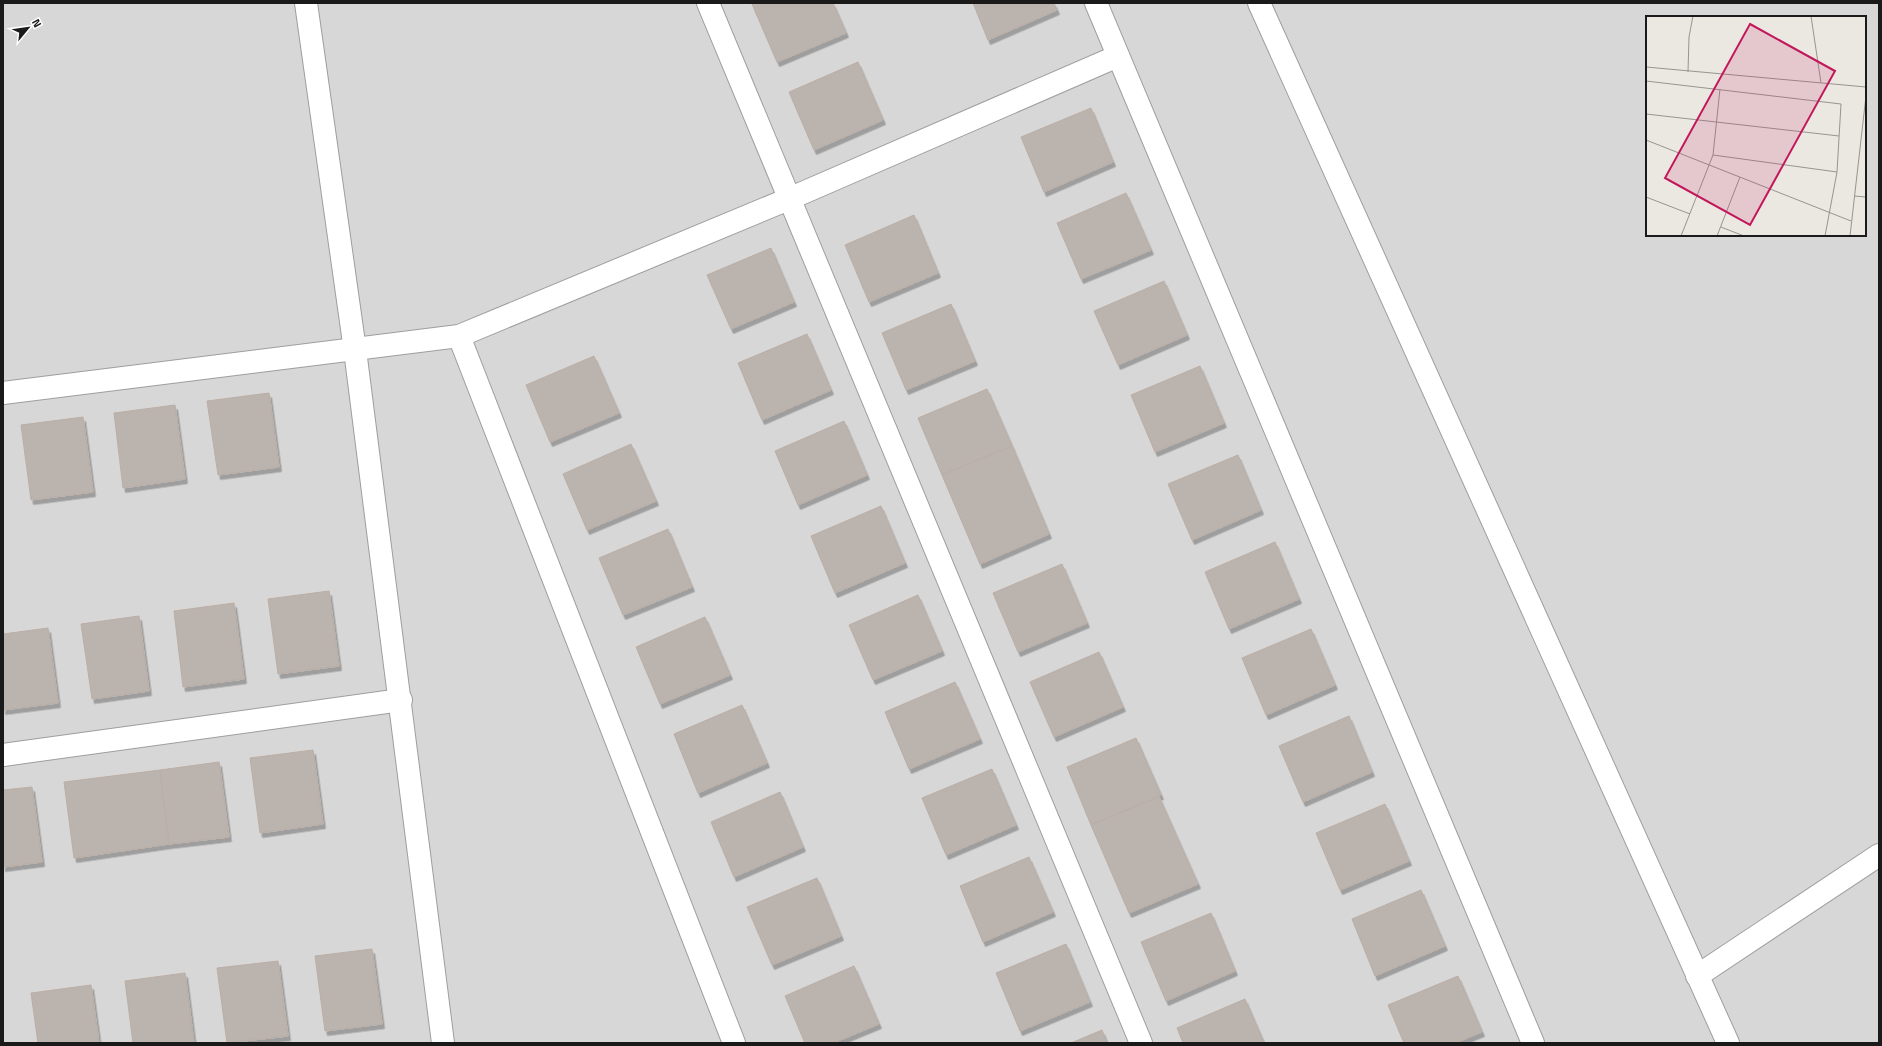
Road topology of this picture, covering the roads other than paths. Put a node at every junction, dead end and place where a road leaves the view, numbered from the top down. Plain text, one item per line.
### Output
1 (306, 3) edge
2 (708, 3) edge
3 (1096, 3) edge
4 (1259, 3) edge
5 (1118, 56) junction
6 (791, 198) junction
7 (459, 336) junction
8 (356, 350) junction
9 (3, 394) edge
10 (400, 700) junction
11 (3, 755) edge
12 (1879, 855) edge
13 (1697, 976) junction
14 (443, 1043) edge
15 (734, 1043) edge
16 (1141, 1043) edge
17 (1533, 1043) edge
18 (1728, 1043) edge

1 - 8 street
2 - 6 street
3 - 5 street
4 - 13 street
5 - 6 street
5 - 17 street
6 - 7 street
6 - 16 street
7 - 8 street
7 - 15 street
8 - 9 street
8 - 10 street
10 - 11 street
10 - 14 street
12 - 13 street
13 - 18 street

